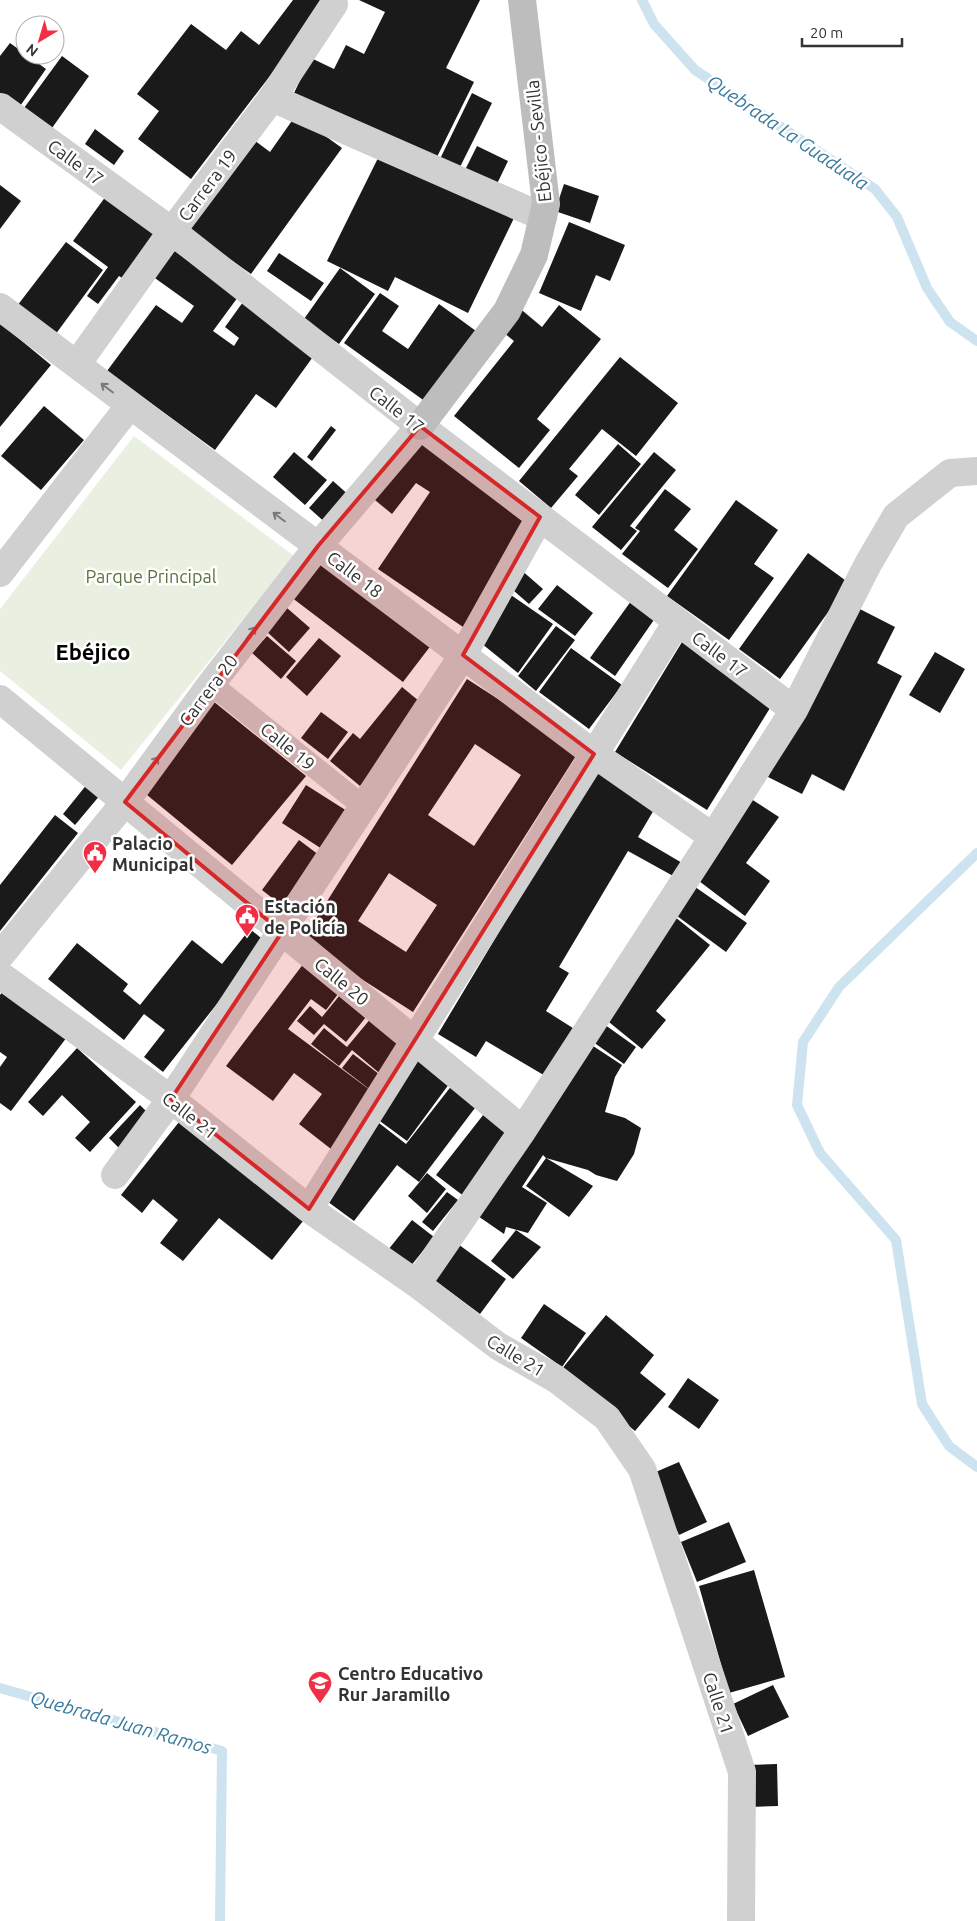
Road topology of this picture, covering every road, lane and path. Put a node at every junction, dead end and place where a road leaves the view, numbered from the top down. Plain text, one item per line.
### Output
1 (522, 0) edge
2 (334, 4) dead end
3 (272, 98) junction
4 (1, 108) edge
5 (543, 217) junction
6 (172, 231) junction
7 (0, 307) edge
8 (77, 364) junction
9 (130, 405) junction
10 (420, 426) junction
11 (977, 471) edge
12 (540, 517) junction
13 (318, 546) junction
14 (0, 573) edge
15 (677, 622) junction
16 (463, 655) junction
17 (211, 684) junction
18 (0, 699) edge
19 (794, 710) junction
20 (594, 754) junction
21 (125, 802) junction
22 (364, 807) junction
23 (713, 837) junction
24 (282, 932) junction
25 (0, 956) edge
26 (0, 975) edge
27 (414, 1041) junction
28 (172, 1099) junction
29 (523, 1130) junction
30 (115, 1175) dead end
31 (309, 1210) junction
32 (417, 1284) junction
33 (741, 1921) edge

1 - 5 main road, Ebéjico - Sevilla
2 - 3 street, Carrera 19
3 - 5 street
3 - 6 street, Carrera 19
4 - 6 street, Calle 17
5 - 10 main road, Ebéjico - Sevilla
6 - 8 street, Carrera 19
6 - 10 street, Calle 17
7 - 8 street, Calle 18
9 -> 8 street, Calle 18
13 -> 9 street, Calle 18
9 - 14 street
10 - 12 street, Calle 17
10 - 13 street, Carrera 20
11 - 19 street
12 - 15 street, Calle 17
12 - 16 street
13 - 16 street, Calle 18
17 -> 13 street, Carrera 20
15 - 19 street, Calle 17
15 - 20 street
16 - 20 street, Calle 18
16 - 22 street
21 -> 17 street, Carrera 20
17 - 22 street, Calle 19
18 - 21 street, Calle 20
19 - 23 street
20 - 23 street, Calle 18
20 - 27 street
21 - 24 street, Calle 20
21 - 25 street, Carrera 20
22 - 24 street
23 - 29 street
24 - 27 street, Calle 20
24 - 28 street
26 - 28 street, Calle 21
27 - 29 street, Calle 20
27 - 31 street
28 - 30 street
28 - 31 street, Calle 21
29 - 32 street
31 - 32 street, Calle 21
32 - 33 street, Calle 21

